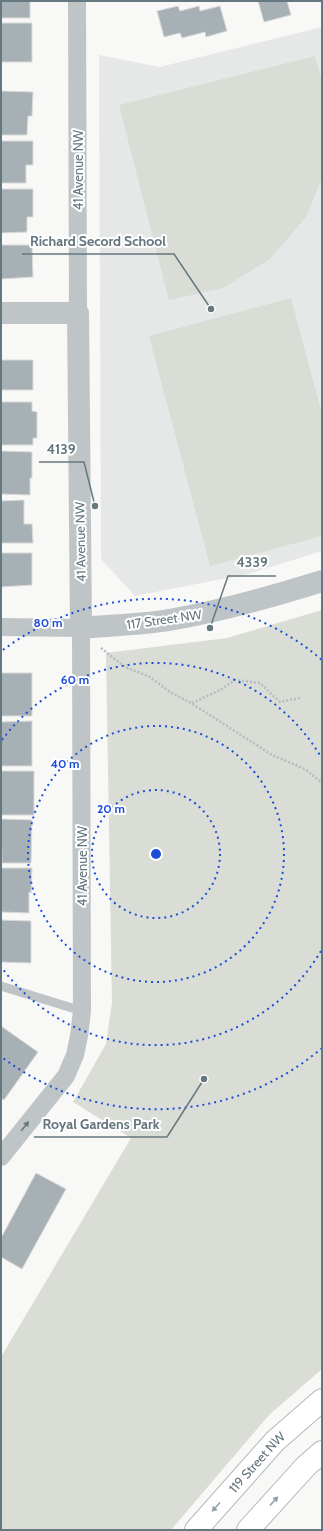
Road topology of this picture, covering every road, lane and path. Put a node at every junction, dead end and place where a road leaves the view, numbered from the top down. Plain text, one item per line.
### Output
1 (77, 1) edge
2 (1, 313) edge
3 (78, 313) junction
4 (322, 581) edge
5 (1, 627) edge
6 (81, 628) junction
7 (300, 698) dead end
8 (191, 703) junction
9 (322, 783) edge
10 (1, 986) edge
11 (82, 1011) junction
12 (1, 1157) edge
13 (322, 1400) edge
14 (322, 1452) edge
15 (196, 1530) edge
16 (248, 1530) edge

1 - 3 street, 41 Avenue NW
2 - 3 street
3 - 6 street, 41 Avenue NW
4 - 6 street, 117 Street NW
5 - 6 street, 117 Street NW
6 - 8 path
6 - 11 street, 41 Avenue NW
7 - 8 path
8 - 9 path
10 - 11 lane
12 -> 11 street, 41 Avenue NW
13 -> 15 main road, 119 Street NW
16 -> 14 main road

